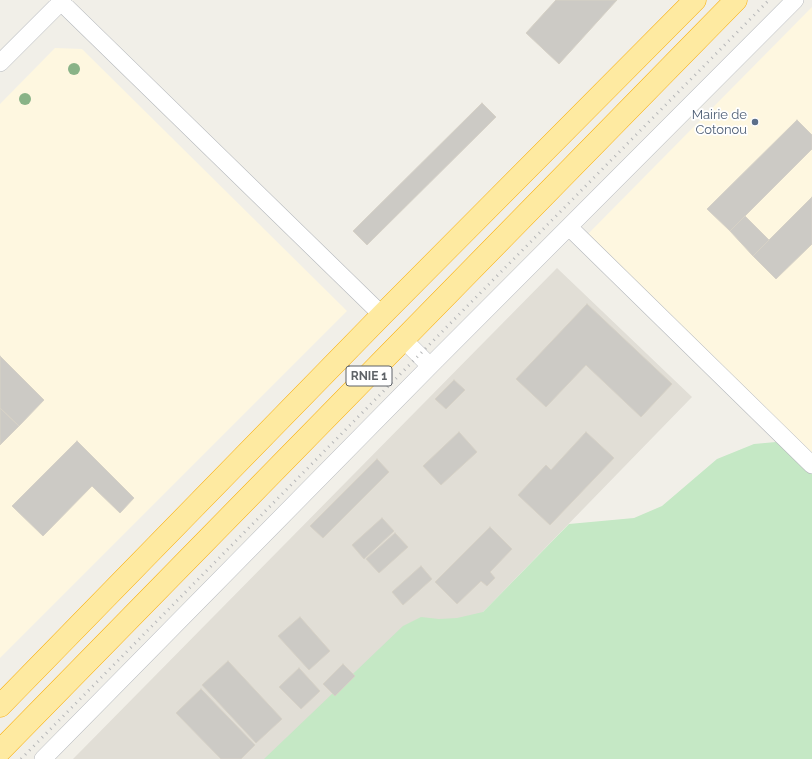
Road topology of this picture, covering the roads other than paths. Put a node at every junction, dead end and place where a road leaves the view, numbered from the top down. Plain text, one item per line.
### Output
1 (695, 0) edge
2 (736, 0) edge
3 (795, 0) edge
4 (61, 1) edge
5 (0, 63) edge
6 (570, 228) junction
7 (382, 315) junction
8 (404, 340) junction
9 (430, 366) junction
10 (812, 465) edge
11 (0, 706) edge
12 (0, 751) edge
13 (43, 759) edge

1 - 7 highway, RNIE 1
2 - 8 highway, RNIE 1
3 - 6 street
4 - 5 street
4 - 7 street
6 - 9 street
6 - 10 street
7 - 11 highway, RNIE 1
8 - 9 street
8 - 12 highway, RNIE 1
9 - 13 street

